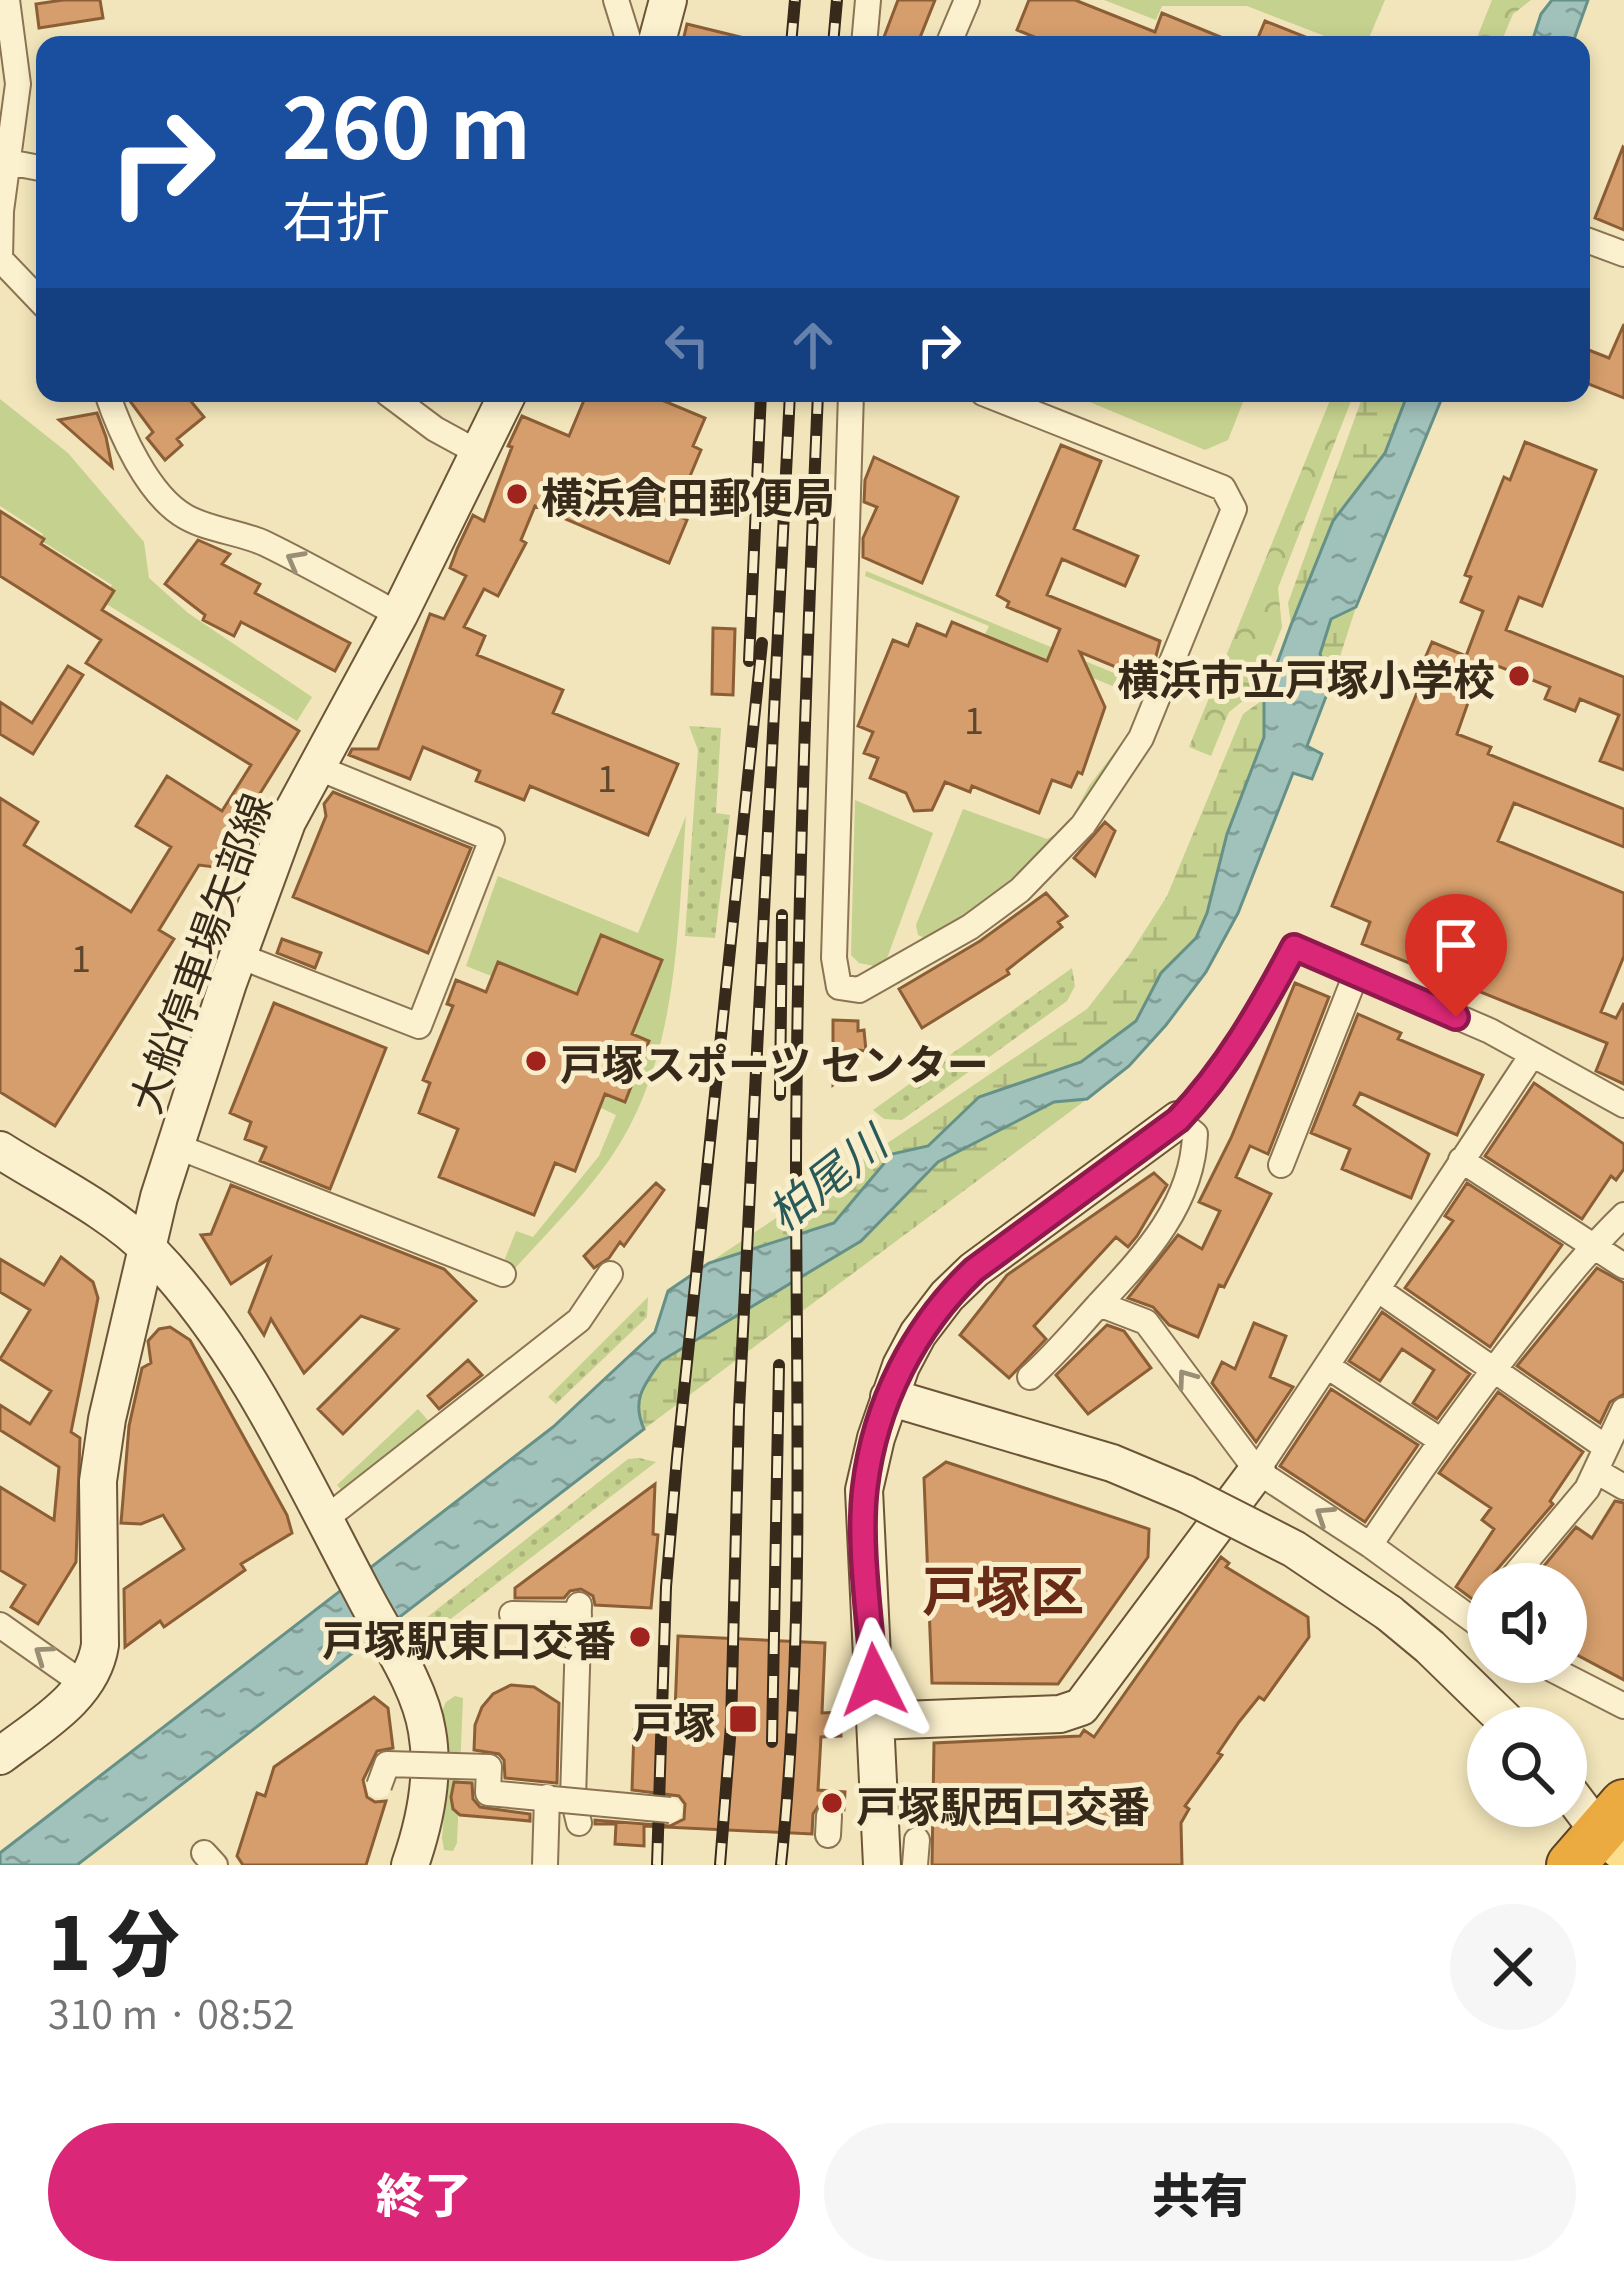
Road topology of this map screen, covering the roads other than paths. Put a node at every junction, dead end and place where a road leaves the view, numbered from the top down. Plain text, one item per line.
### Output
1 (7, 0) edge
2 (616, 0) edge
3 (668, 0) edge
4 (868, 0) edge
5 (967, 0) edge
6 (627, 36) edge
7 (658, 36) edge
8 (865, 36) edge
9 (952, 36) edge
10 (8, 54) edge
11 (8, 162) junction
12 (36, 167) edge
13 (1590, 241) edge
14 (1624, 254) edge
15 (36, 297) edge
16 (110, 402) edge
17 (399, 402) edge
18 (504, 402) edge
19 (851, 402) edge
20 (1006, 402) edge
21 (479, 453) junction
22 (399, 615) junction
23 (316, 767) junction
24 (238, 955) junction
25 (1356, 974) junction
26 (1532, 1055) junction
27 (1624, 1105) edge
28 (1178, 1120) junction
29 (176, 1146) junction
30 (0, 1150) edge
31 (1461, 1160) junction
32 (1281, 1165) dead end
33 (1624, 1215) edge
34 (146, 1246) junction
35 (1592, 1246) junction
36 (1624, 1266) edge
37 (503, 1274) dead end
38 (610, 1274) dead end
39 (1377, 1289) junction
40 (1099, 1304) junction
41 (1327, 1366) junction
42 (1495, 1368) junction
43 (1030, 1377) dead end
44 (889, 1397) junction
45 (1624, 1410) edge
46 (1440, 1440) junction
47 (1600, 1458) junction
48 (1257, 1471) junction
49 (1624, 1487) edge
50 (327, 1526) junction
51 (1370, 1545) junction
52 (1525, 1563) edge
53 (1467, 1609) edge
54 (512, 1614) dead end
55 (0, 1625) edge
56 (1579, 1683) edge
57 (85, 1685) junction
58 (1624, 1706) edge
59 (1493, 1707) edge
60 (876, 1720) junction
61 (0, 1756) edge
62 (380, 1786) dead end
63 (566, 1806) junction
64 (670, 1810) dead end
65 (1587, 1817) edge
66 (1607, 1844) edge
67 (410, 1865) edge
68 (544, 1865) edge
69 (882, 1865) edge

1 - 10 street
2 - 6 street
3 - 7 street
4 - 8 street
5 - 9 street
10 - 11 street
11 - 12 street
11 - 15 street
13 - 14 street
22 -> 16 street
17 - 21 street
18 - 21 street, 大船停車場矢部線
19 - 20 street
21 - 22 street, 大船停車場矢部線
22 - 23 street, 大船停車場矢部線
23 - 24 street, 大船停車場矢部線
23 - 24 street
24 - 29 street, 大船停車場矢部線
25 - 26 street
25 - 28 street
25 - 32 street
26 - 27 street
26 - 31 street
28 - 40 street
28 - 44 street
29 - 34 street, 大船停車場矢部線
29 - 37 street
30 - 34 street
31 - 35 street
31 - 39 street
33 - 35 street
34 - 50 street
34 - 57 street, 大船停車場矢部線
35 - 36 street
35 - 42 street
38 - 50 street
39 - 41 street
39 - 42 street
40 - 43 street
48 -> 40 street
41 - 46 street
41 - 48 street
42 - 46 street
42 - 47 street
44 - 59 street, bridge
44 - 60 street
45 - 47 street
46 - 51 street
47 - 49 street
47 - 52 street
51 -> 48 street
48 - 60 street
50 - 67 street
51 - 53 street
54 - 63 street
57 -> 55 street
56 - 58 street
57 - 61 street
60 - 69 street
62 - 63 street, bridge
63 - 64 street, bridge
63 - 68 street, bridge
65 - 66 street

